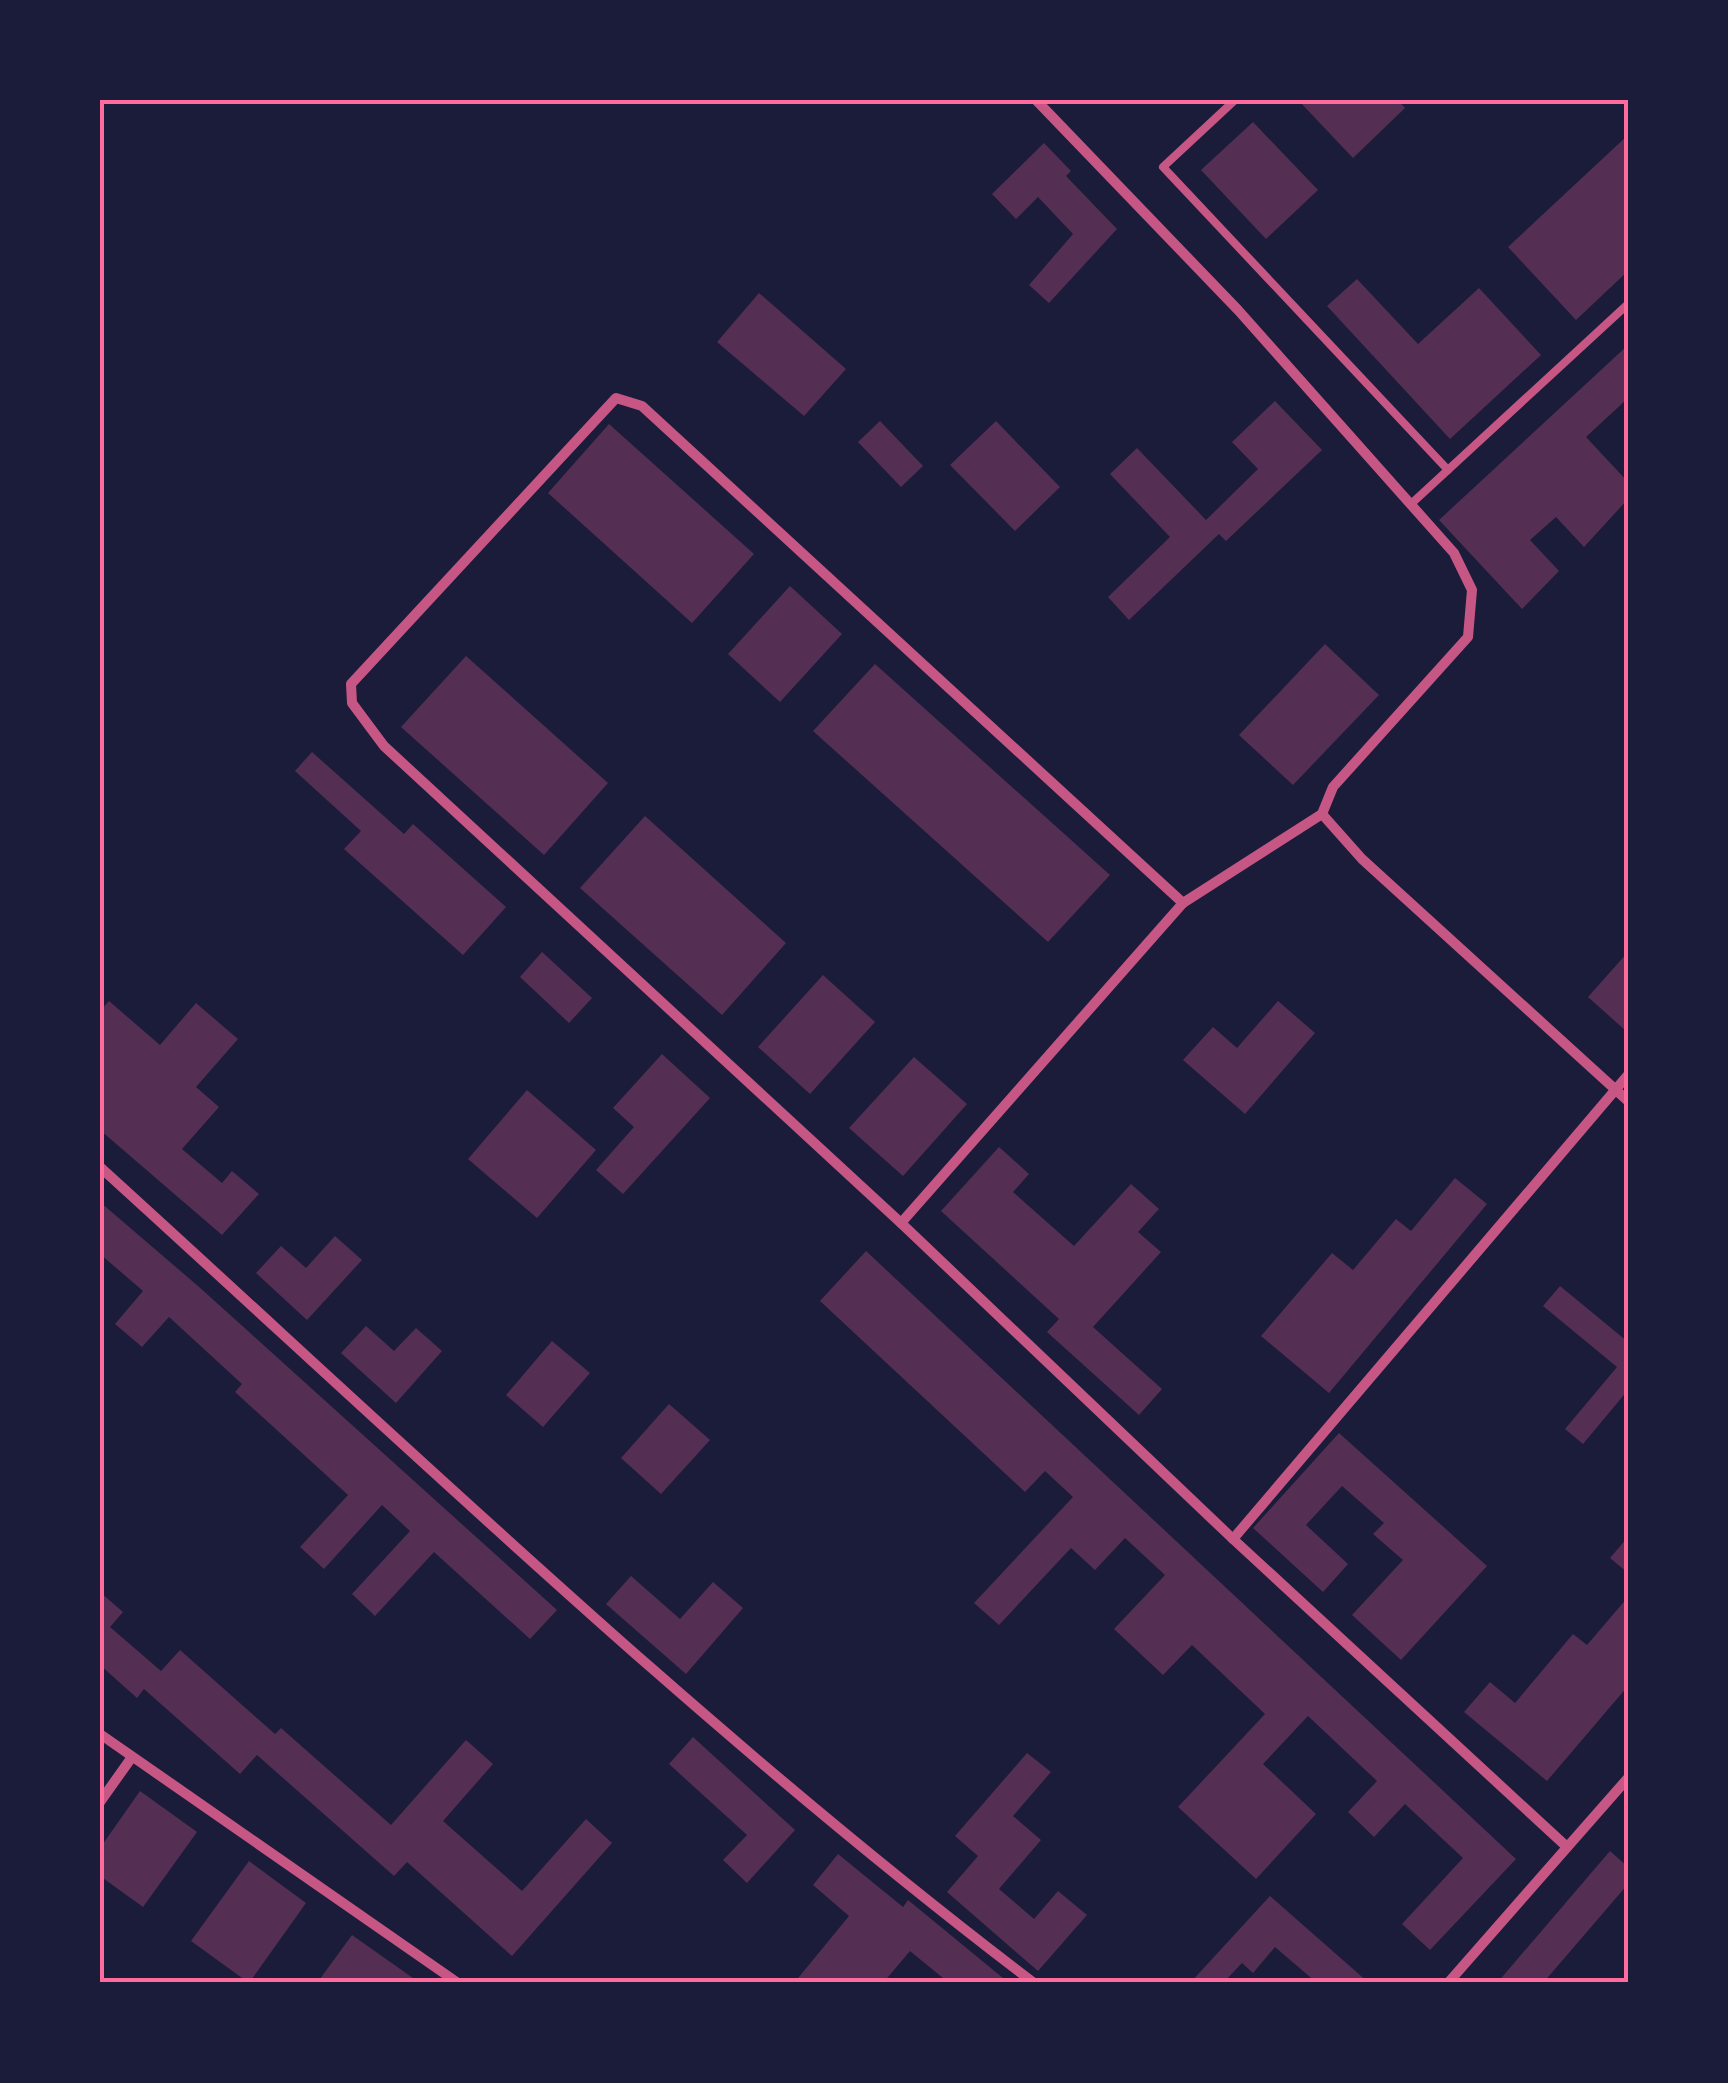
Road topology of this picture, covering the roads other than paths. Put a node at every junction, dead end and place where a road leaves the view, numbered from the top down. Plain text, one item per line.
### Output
1 (1036, 100) edge
2 (1235, 100) edge
3 (1628, 304) edge
4 (1448, 470) junction
5 (1411, 504) junction
6 (1322, 814) junction
7 (1184, 903) junction
8 (1628, 1075) edge
9 (1613, 1090) junction
10 (1628, 1100) edge
11 (100, 1168) edge
12 (901, 1222) junction
13 (1232, 1539) junction
14 (100, 1734) edge
15 (132, 1757) junction
16 (1628, 1778) edge
17 (100, 1802) edge
18 (1568, 1847) junction
19 (458, 1983) edge
20 (1034, 1983) edge
21 (1448, 1983) edge

1 - 5 street
2 - 4 lane
3 - 4 lane
4 - 5 lane
5 - 6 street
6 - 7 street
6 - 9 street
7 - 12 street
7 - 12 street
8 - 9 street
9 - 10 street
9 - 13 street
11 - 20 street
12 - 13 street
13 - 18 street
14 - 15 street
15 - 17 street
15 - 19 street
16 - 18 street
18 - 21 street

